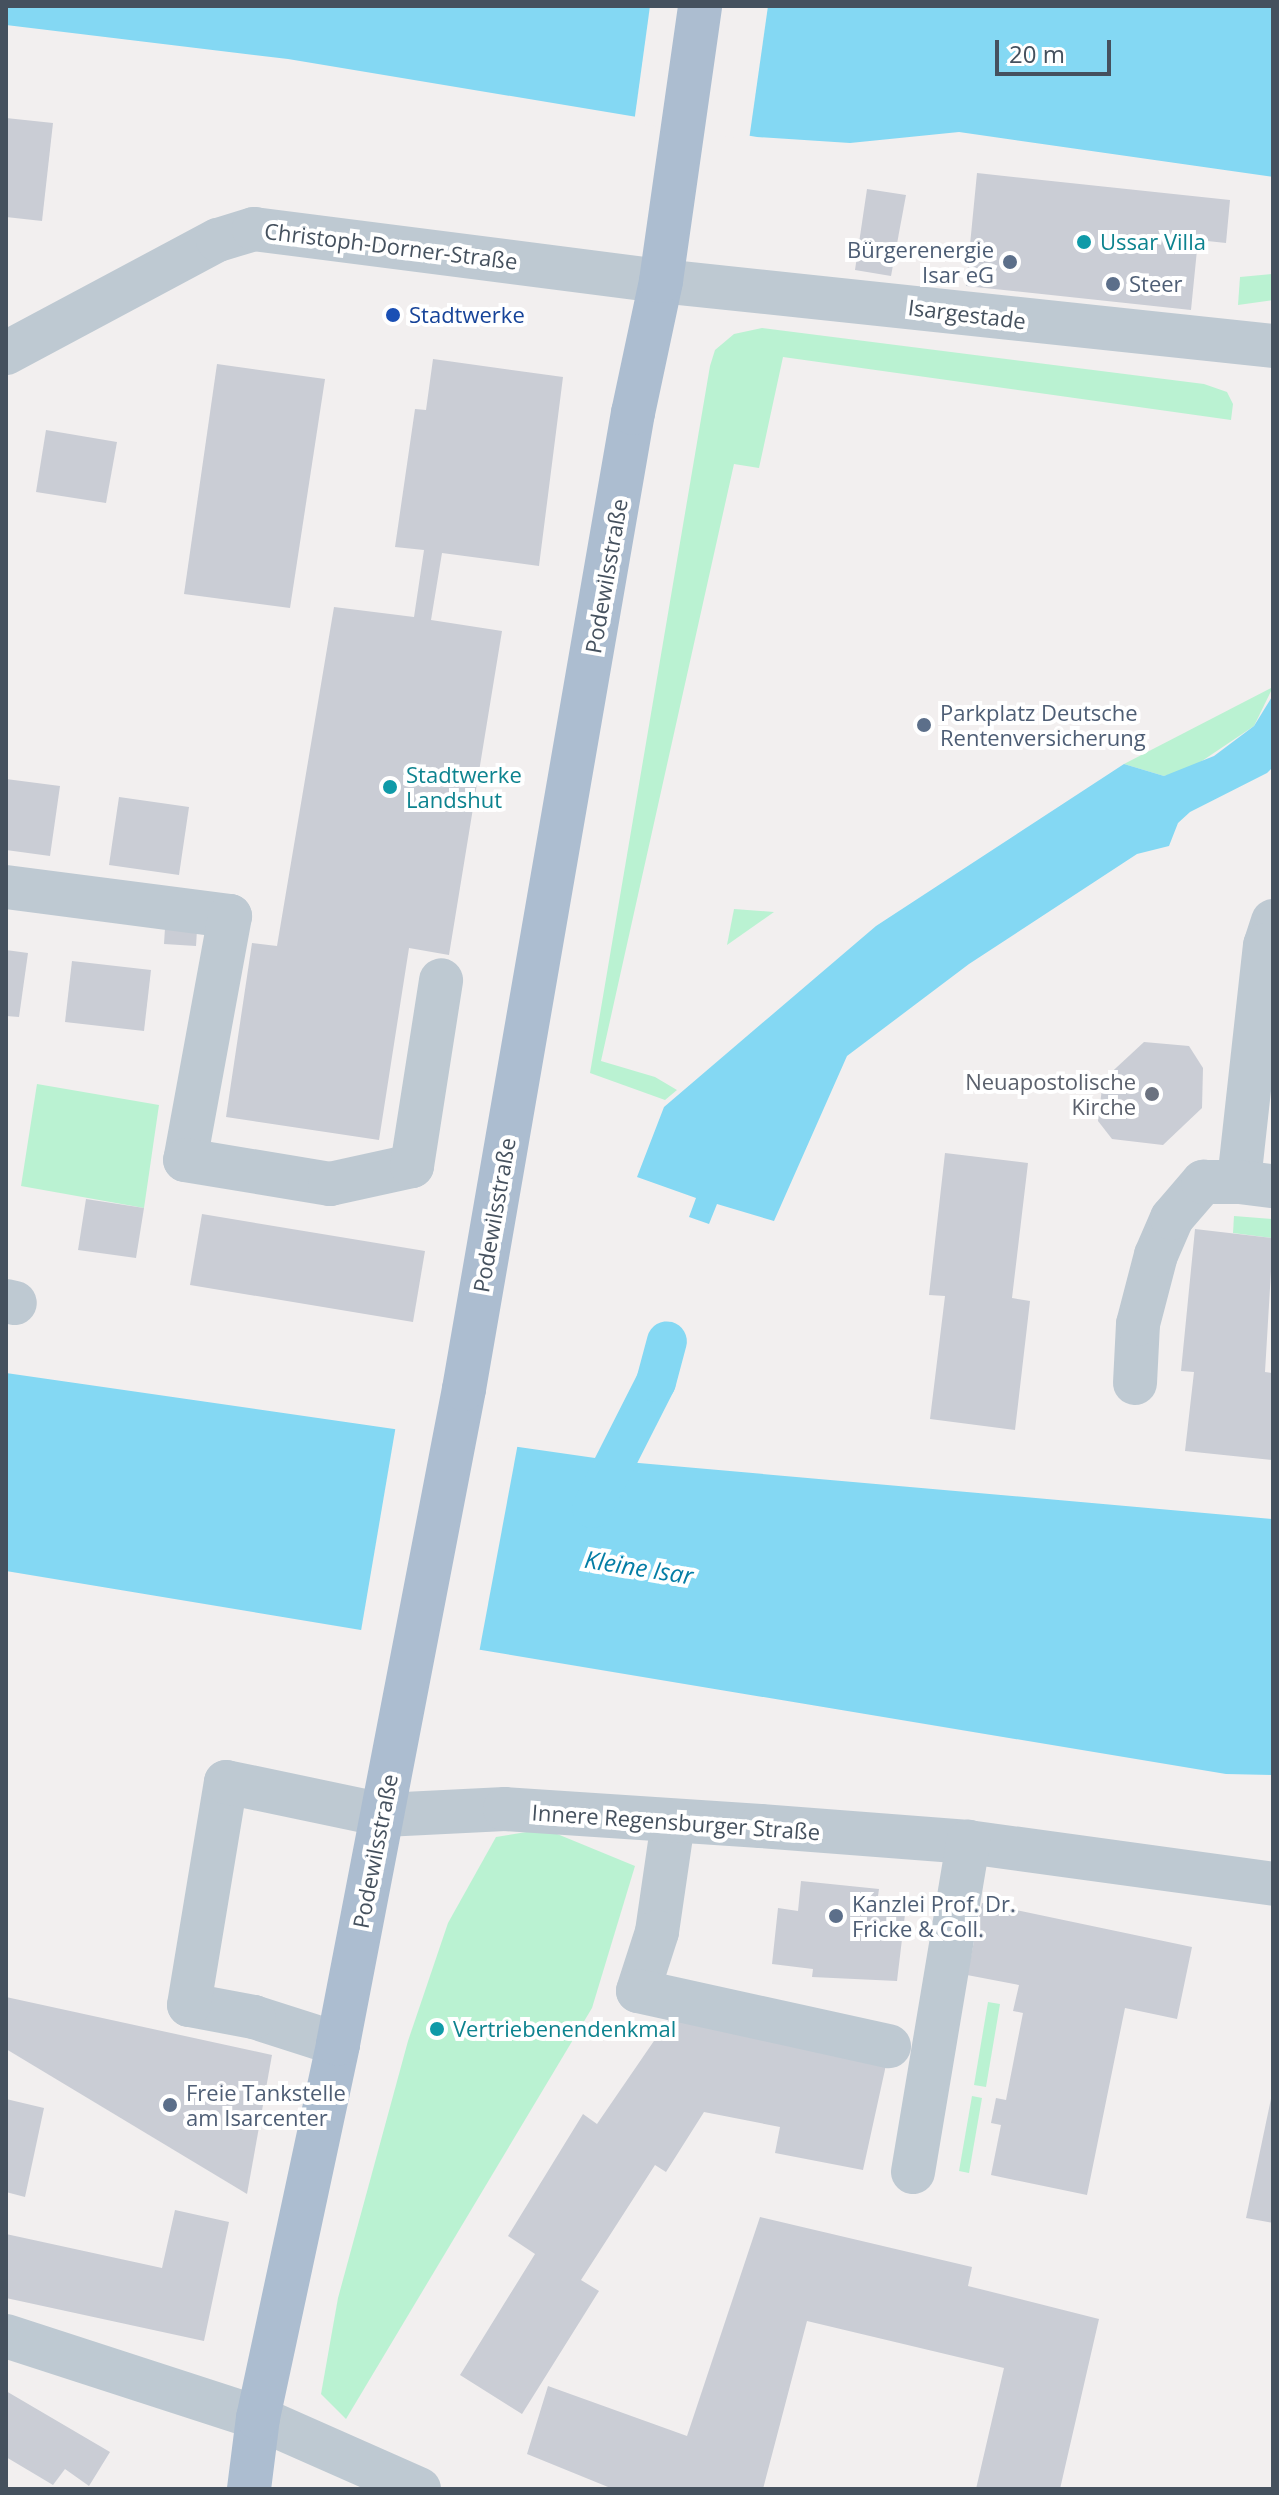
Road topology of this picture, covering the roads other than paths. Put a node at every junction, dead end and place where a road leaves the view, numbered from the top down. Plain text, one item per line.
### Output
1 (700, 6) edge
2 (661, 281) junction
3 (1273, 346) edge
4 (6, 353) edge
5 (6, 887) edge
6 (1273, 921) edge
7 (441, 980) dead end
8 (1256, 1184) edge
9 (1135, 1383) dead end
10 (384, 1815) junction
11 (673, 1822) junction
12 (968, 1842) junction
13 (1273, 1884) edge
14 (338, 2044) junction
15 (889, 2046) dead end
16 (913, 2172) dead end
17 (6, 2336) edge
18 (258, 2418) junction
19 (249, 2489) edge
20 (419, 2489) edge

1 - 2 main road, Podewilsstraße
2 - 3 street, Isargestade
2 - 4 street, Christoph-Dorner-Straße
2 - 10 main road, Podewilsstraße
5 - 7 street
6 - 8 street
8 - 9 street
10 - 11 street, Innere Regensburger Straße
10 - 14 main road, Podewilsstraße
10 - 14 street, Innere Regensburger Straße
11 - 12 street, Innere Regensburger Straße
11 - 15 street
12 - 13 street, Innere Regensburger Straße
12 - 16 street
14 - 18 main road, Podewilsstraße
17 - 18 street
18 - 19 main road, Podewilsstraße
18 - 20 street

